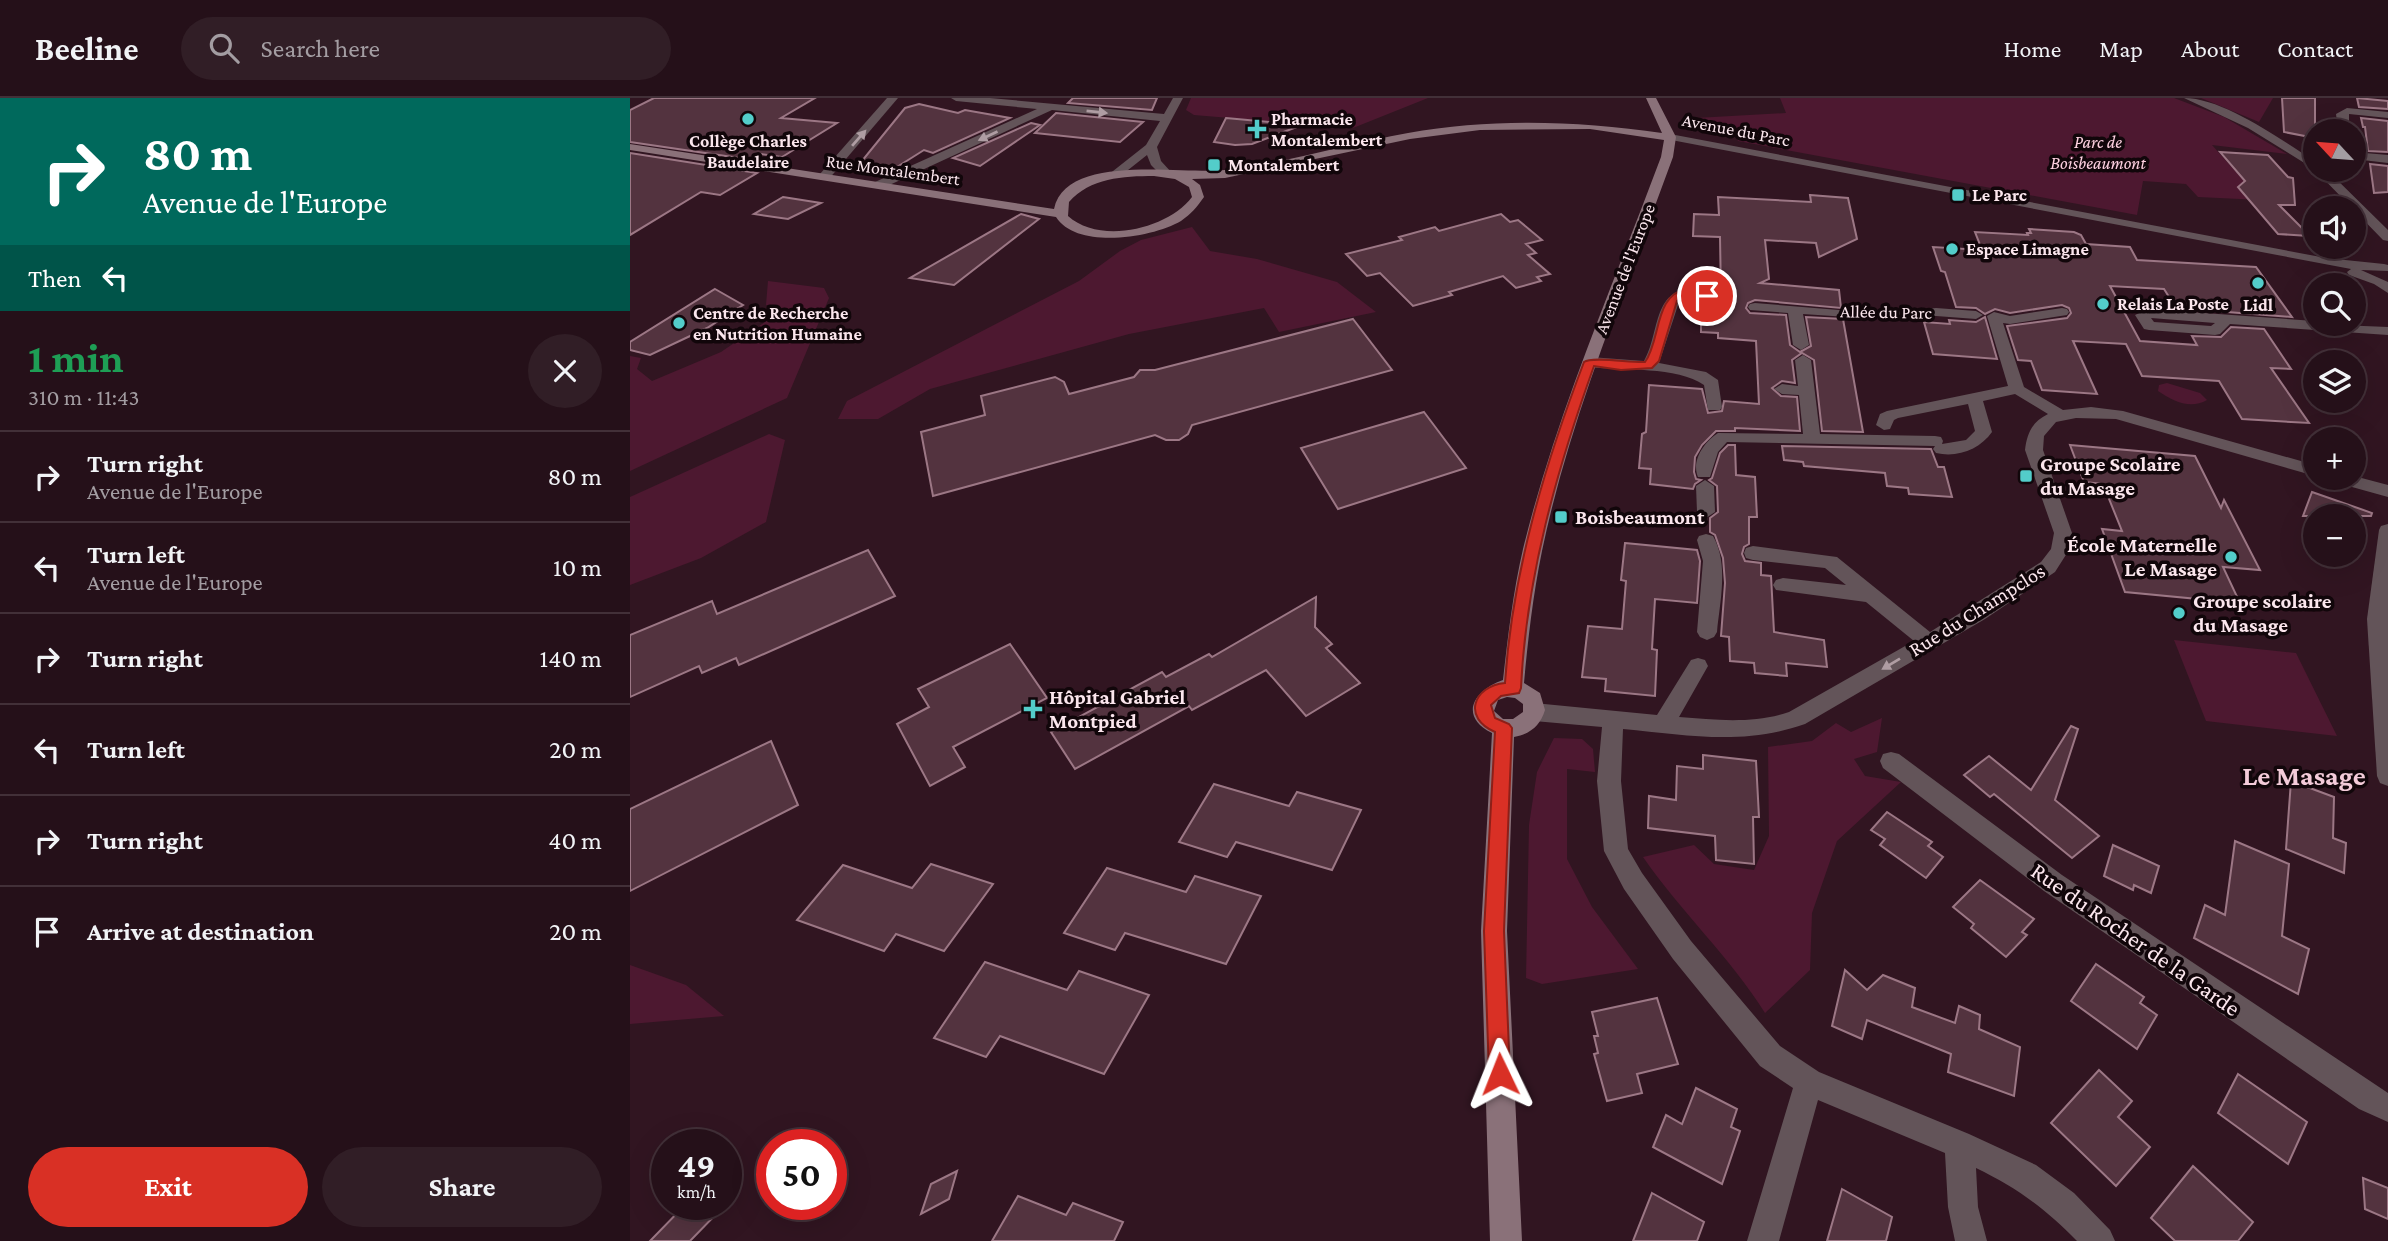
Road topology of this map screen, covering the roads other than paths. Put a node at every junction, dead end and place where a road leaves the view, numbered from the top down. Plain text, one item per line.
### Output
1 (893, 98) edge
2 (956, 98) edge
3 (1178, 98) edge
4 (1651, 98) edge
5 (2189, 98) edge
6 (1050, 107) junction
7 (2388, 115) edge
8 (1168, 118) junction
9 (2342, 119) edge
10 (1670, 136) junction
11 (1151, 147) junction
12 (630, 148) edge
13 (2302, 156) edge
14 (2366, 157) edge
15 (1311, 158) junction
16 (2388, 159) edge
17 (1114, 175) junction
18 (1172, 175) junction
19 (824, 177) junction
20 (2332, 182) edge
21 (879, 186) junction
22 (1076, 189) junction
23 (1209, 192) junction
24 (1052, 195) dead end
25 (1032, 197) dead end
26 (984, 201) junction
27 (1060, 214) junction
28 (2388, 237) edge
29 (2385, 276) edge
30 (1717, 300) dead end
31 (1755, 307) dead end
32 (1795, 309) junction
33 (2062, 312) dead end
34 (2226, 319) dead end
35 (1984, 321) junction
36 (2388, 331) edge
37 (1590, 362) junction
38 (1648, 366) junction
39 (1782, 389) dead end
40 (2017, 389) junction
41 (1806, 391) junction
42 (1975, 399) junction
43 (1714, 407) dead end
44 (2062, 416) junction
45 (1884, 425) dead end
46 (1812, 439) junction
47 (2303, 468) edge
48 (2366, 485) edge
49 (2388, 491) edge
50 (1706, 512) dead end
51 (2388, 530) edge
52 (1706, 540) dead end
53 (1753, 553) dead end
54 (1783, 585) dead end
55 (1870, 595) junction
56 (1707, 632) dead end
57 (1929, 642) junction
58 (1698, 666) dead end
59 (1513, 688) junction
60 (1534, 712) junction
61 (1613, 720) junction
62 (1663, 724) junction
63 (1503, 728) junction
64 (1891, 761) dead end
65 (2388, 776) edge
66 (1809, 1082) junction
67 (2388, 1108) edge
68 (1959, 1143) junction
69 (1506, 1241) edge
70 (1763, 1241) edge
71 (1971, 1241) edge
72 (2099, 1241) edge

19 -> 1 street
2 - 6 street
3 - 8 street
4 - 10 main road
5 - 13 street
6 -> 8 street
6 -> 21 street
7 - 9 street
8 - 11 street
10 - 15 main road, Avenue du Parc
10 - 29 street, Avenue du Parc
10 - 37 main road, Avenue de l'Europe
11 - 17 street
11 - 18 street
12 - 19 main road, Rue Montalembert
14 - 16 street
15 - 18 main road, Avenue du Parc
15 - 23 main road, Avenue du Parc
17 - 18 main road, Avenue du Parc
17 - 22 main road, Avenue du Parc
18 - 23 main road
19 - 21 main road, Rue Montalembert
20 - 28 street
21 - 26 main road, Rue Montalembert
22 - 24 main road
22 - 27 main road
23 - 27 main road, Rue Montalembert
25 - 26 main road, Rue Montalembert
26 - 27 main road, Rue Montalembert
30 - 38 street
31 - 32 street, Allée du Parc
32 - 35 street, Allée du Parc
32 - 41 street
33 - 35 street
34 - 36 street
35 - 40 street
37 - 38 street
37 - 59 main road, Avenue de l'Europe
38 - 43 street
39 - 41 street
40 - 42 street
40 - 44 street
41 - 46 street
42 - 45 street
42 - 46 street
44 - 47 street, Rue du Champclos
44 - 57 street, Rue du Champclos
46 - 50 street
48 - 49 street
51 - 65 street
52 - 56 street
53 - 55 street
54 - 55 street
55 - 57 street
57 -> 62 street, Rue du Champclos
58 - 62 street
59 - 60 main road
59 - 63 main road
60 - 61 street, Rue du Champclos
60 - 63 main road
61 - 62 street, Rue du Champclos
61 - 66 street
63 - 69 main road
64 - 67 street, Rue du Rocher de la Garde
66 - 68 street
66 - 70 street
68 - 71 street
68 - 72 street

